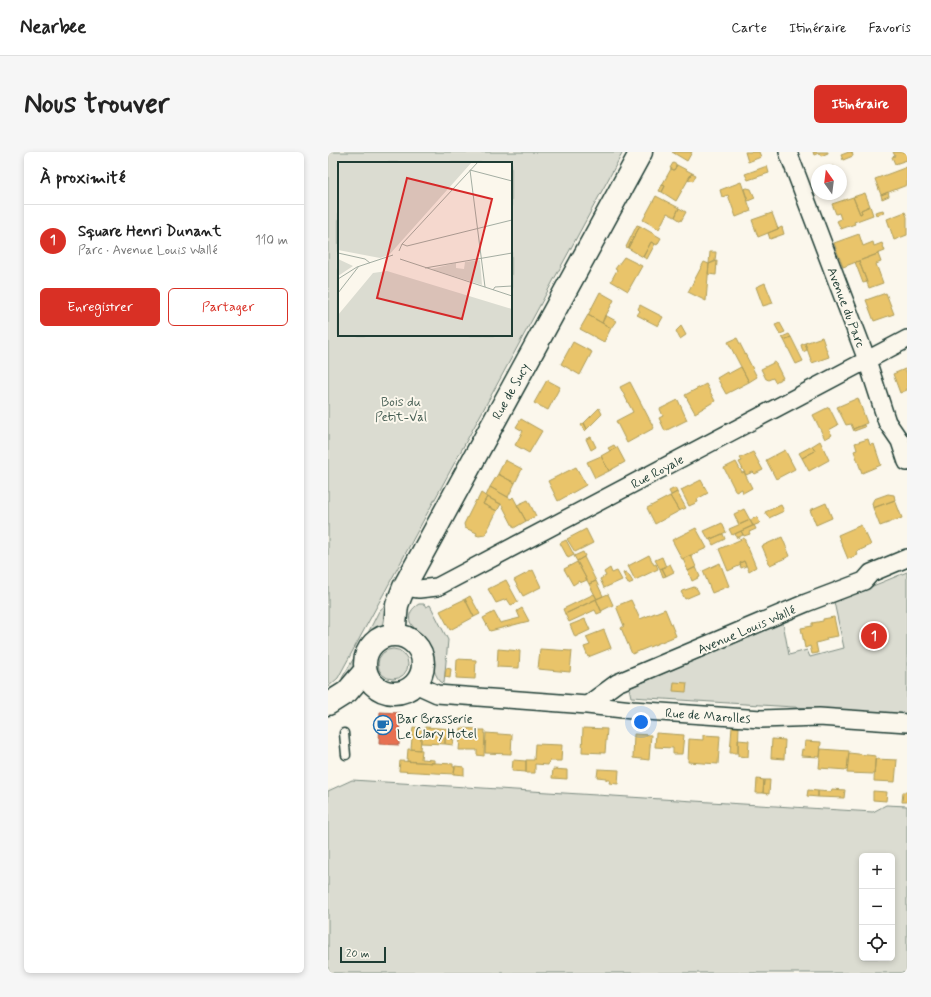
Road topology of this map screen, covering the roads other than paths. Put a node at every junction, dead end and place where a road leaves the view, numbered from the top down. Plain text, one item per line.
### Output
1 (641, 152) edge
2 (788, 152) edge
3 (907, 339) edge
4 (867, 360) junction
5 (907, 462) edge
6 (907, 558) edge
7 (404, 587) junction
8 (394, 635) junction
9 (370, 679) junction
10 (415, 684) junction
11 (328, 704) edge
12 (587, 704) junction
13 (907, 723) edge
14 (344, 733) dead end
15 (346, 756) dead end

1 - 7 main road, Rue de Sucy
2 - 4 street, Avenue du Parc
3 - 4 street, Rue Royale
4 - 5 street, Avenue du Parc
4 - 7 street, Rue Royale
6 - 12 street, Avenue Louis Wallé
7 - 8 main road, Rue de Sucy
8 - 9 main road
8 - 10 main road
9 - 10 main road
9 - 11 main road
10 - 12 street, Rue de Marolles
12 - 13 street, Rue de Marolles
14 - 15 lane

